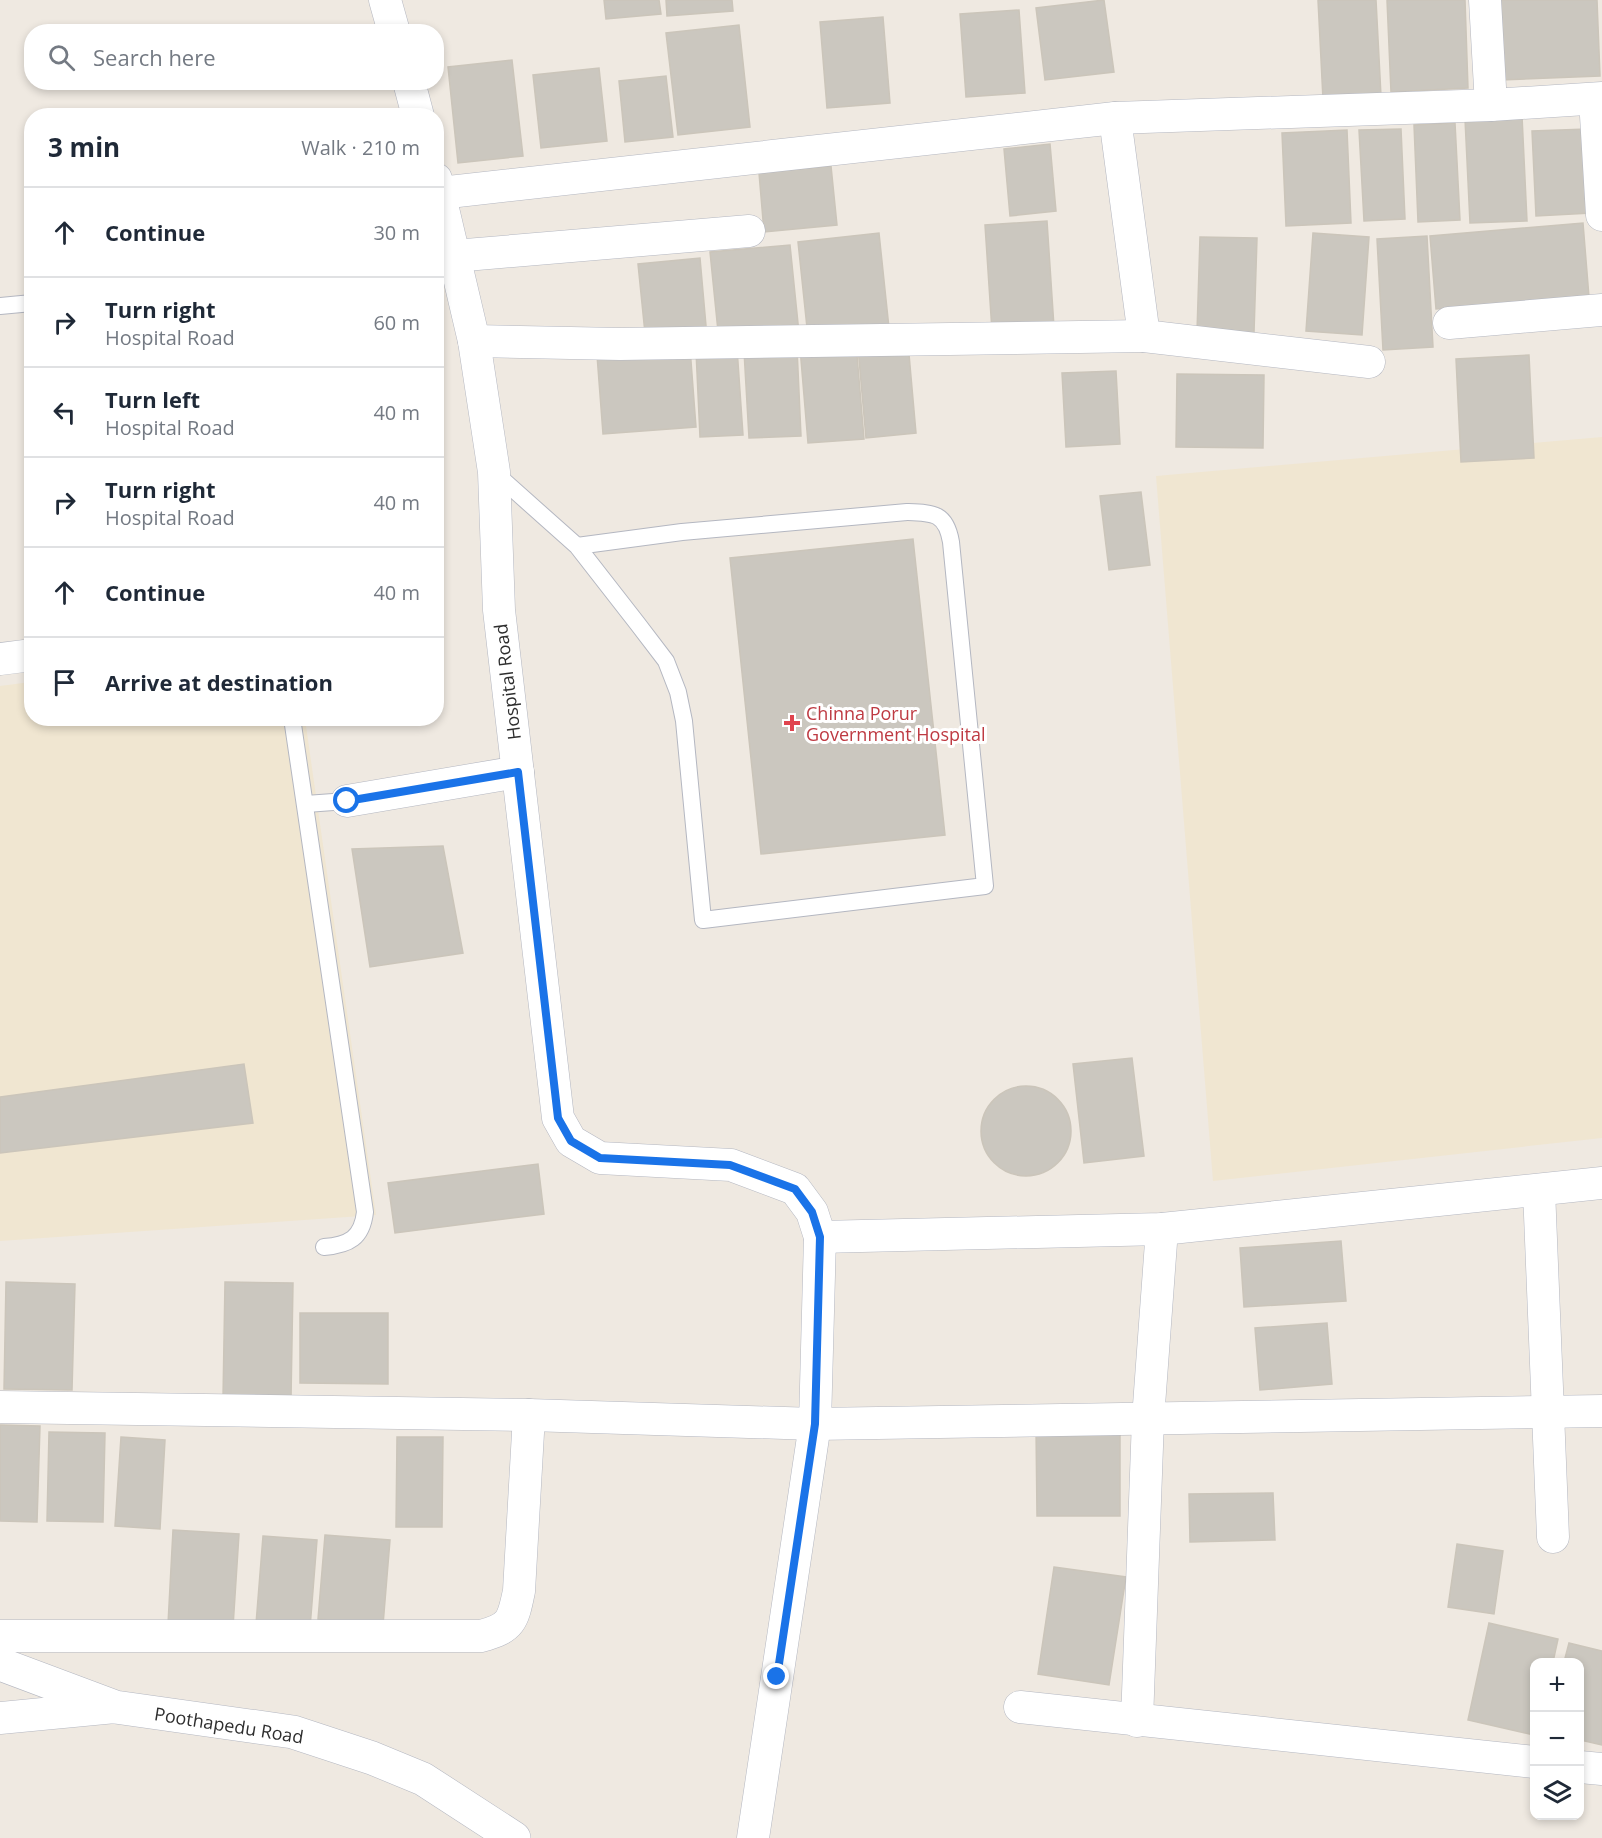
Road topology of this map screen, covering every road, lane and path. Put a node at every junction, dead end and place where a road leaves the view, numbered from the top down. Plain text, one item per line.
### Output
1 (385, 0) edge
2 (1485, 0) edge
3 (392, 24) edge
4 (411, 90) edge
5 (1598, 99) edge
6 (1491, 105) junction
7 (416, 108) edge
8 (1115, 118) junction
9 (444, 185) edge
10 (444, 212) edge
11 (1602, 215) edge
12 (749, 231) dead end
13 (454, 256) junction
14 (24, 304) edge
15 (0, 306) edge
16 (1602, 310) edge
17 (1449, 323) dead end
18 (1144, 336) junction
19 (474, 341) junction
20 (1369, 362) dead end
21 (494, 472) junction
22 (577, 546) junction
23 (24, 656) edge
24 (0, 660) edge
25 (293, 726) edge
26 (518, 772) junction
27 (347, 801) joint
28 (306, 804) junction
29 (1602, 1183) edge
30 (1539, 1190) junction
31 (1162, 1229) junction
32 (820, 1237) junction
33 (324, 1247) dead end
34 (0, 1407) edge
35 (1602, 1411) edge
36 (1546, 1412) junction
37 (529, 1414) junction
38 (1148, 1419) junction
39 (815, 1424) junction
40 (1553, 1537) dead end
41 (0, 1636) edge
42 (0, 1664) edge
43 (115, 1707) junction
44 (1020, 1707) dead end
45 (0, 1718) edge
46 (1137, 1721) junction
47 (1530, 1762) edge
48 (1584, 1768) edge
49 (1602, 1770) edge
50 (514, 1838) edge
51 (753, 1838) edge

1 - 3 street
2 - 6 street
4 - 7 street
5 - 6 street
5 - 11 street
6 - 8 street
8 - 9 street
8 - 18 street
10 - 13 street, Hospital Road
12 - 13 street
13 - 19 street, Hospital Road
14 - 15 lane
16 - 17 street
18 - 19 street
18 - 20 street
19 - 21 street, Hospital Road
21 - 22 lane
21 - 26 street, Hospital Road
22 - 22 lane
23 - 24 street
25 - 28 lane
26 - 27 street
26 - 32 street, Hospital Road
27 - 28 lane
28 - 33 lane
29 - 30 street
30 - 31 street
30 - 36 street
31 - 32 street
31 - 38 street
32 - 39 street, Hospital Road
34 - 37 street
35 - 36 street
36 - 38 street
36 - 40 street
37 - 39 street
37 - 41 street
38 - 39 street
38 - 46 street
39 - 51 street, Hospital Road
42 - 43 street, Poothapedu Road
43 - 45 street
43 - 50 street, Poothapedu Road
44 - 46 street
46 - 47 street
48 - 49 street

